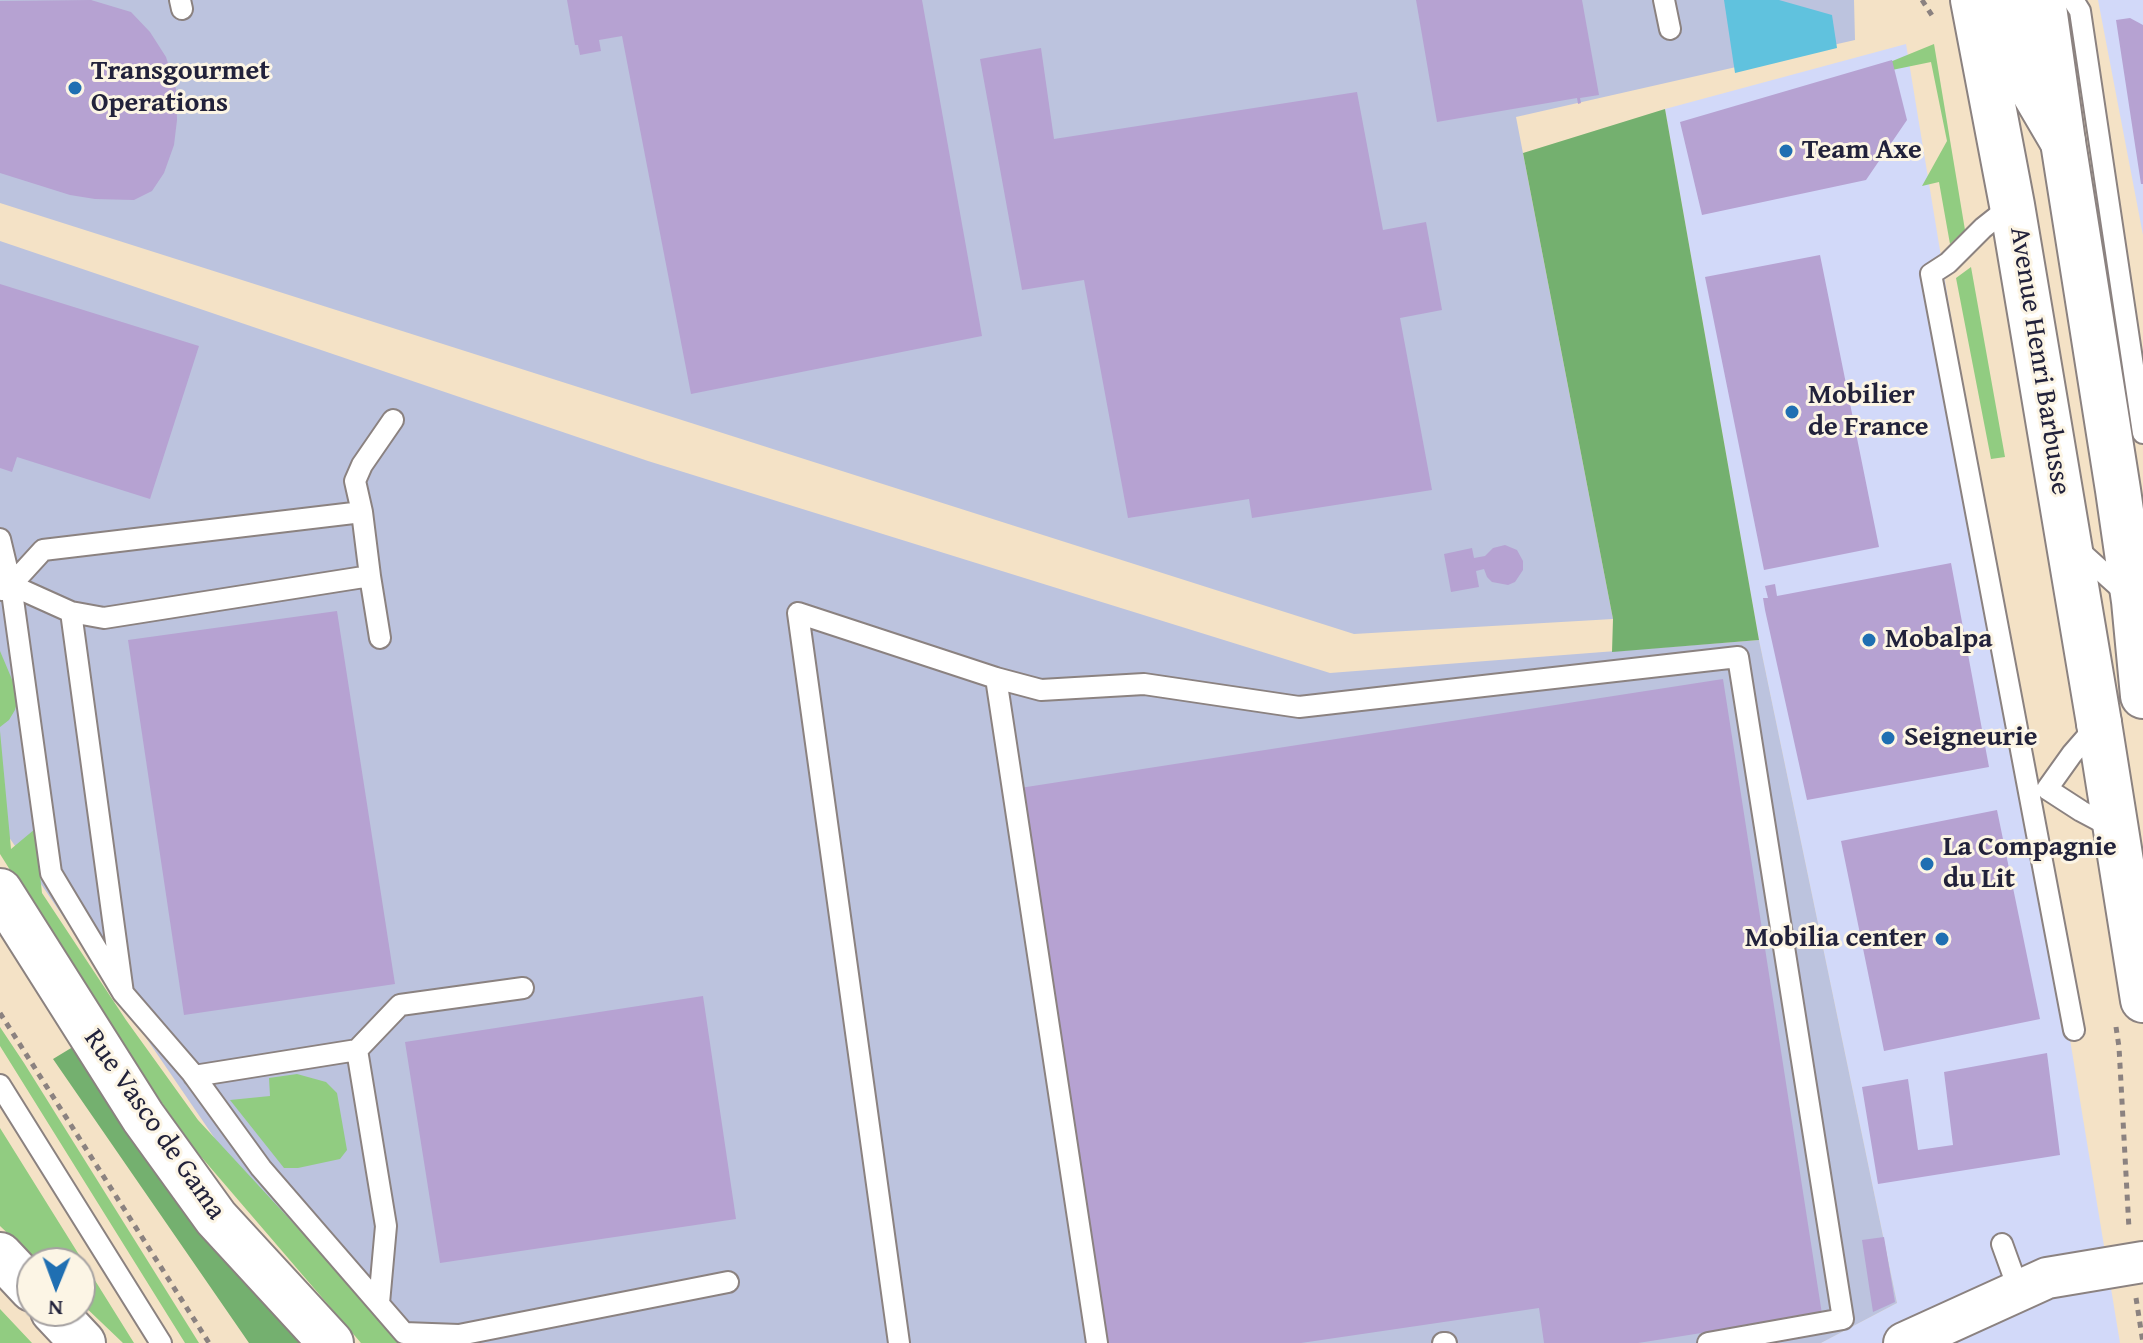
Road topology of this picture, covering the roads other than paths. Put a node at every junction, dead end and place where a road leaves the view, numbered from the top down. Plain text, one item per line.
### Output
1 (1664, 0) edge
2 (1973, 0) edge
3 (2005, 0) edge
4 (2043, 0) edge
5 (2073, 0) edge
6 (1670, 29) dead end
7 (2063, 142) junction
8 (2012, 205) junction
9 (393, 420) dead end
10 (2143, 433) edge
11 (2130, 495) edge
12 (362, 512) junction
13 (0, 539) edge
14 (2068, 541) junction
15 (370, 576) junction
16 (6, 588) edge
17 (2138, 599) edge
18 (71, 612) junction
19 (380, 638) dead end
20 (996, 678) junction
21 (2143, 696) edge
22 (2099, 723) junction
23 (2038, 790) junction
24 (2116, 830) junction
25 (0, 891) edge
26 (523, 988) dead end
27 (123, 993) junction
28 (2143, 1000) edge
29 (2074, 1030) dead end
30 (357, 1050) junction
31 (194, 1076) junction
32 (0, 1085) edge
33 (2002, 1244) dead end
34 (0, 1255) edge
35 (2143, 1262) edge
36 (16, 1272) edge
37 (728, 1282) dead end
38 (2019, 1291) junction
39 (379, 1303) junction
40 (68, 1327) edge
41 (83, 1343) edge
42 (161, 1343) edge
43 (331, 1343) edge
44 (899, 1343) edge
45 (1097, 1343) edge
46 (1708, 1343) edge
47 (1904, 1343) edge

1 - 6 lane
2 - 8 main road, Avenue Henri Barbusse
3 - 7 main road
4 - 7 main road, Avenue Henri Barbusse
5 - 10 lane
7 - 11 main road, Avenue Henri Barbusse
8 - 14 main road, Avenue Henri Barbusse
8 - 23 lane
9 - 12 lane
11 - 17 main road, Avenue Henri Barbusse
12 - 15 lane
12 - 16 lane
13 - 16 lane
14 - 17 lane
14 - 22 main road, Avenue Henri Barbusse
15 - 18 lane
15 - 19 lane
16 - 18 lane
16 - 27 lane
17 - 21 main road, Avenue Henri Barbusse
18 - 27 lane
20 - 44 lane
20 - 45 lane
20 - 46 lane
22 - 23 lane
22 - 24 main road, Avenue Henri Barbusse
23 - 24 lane
23 - 29 lane
24 - 28 main road, Avenue Henri Barbusse
25 - 43 main road, Rue Vasco de Gama
26 - 30 lane
27 - 31 lane
30 - 31 lane
30 - 39 lane
31 - 39 lane
32 - 42 lane
33 - 38 lane
34 - 36 main road
35 - 38 street
37 - 39 lane
38 - 47 street
40 - 41 main road

